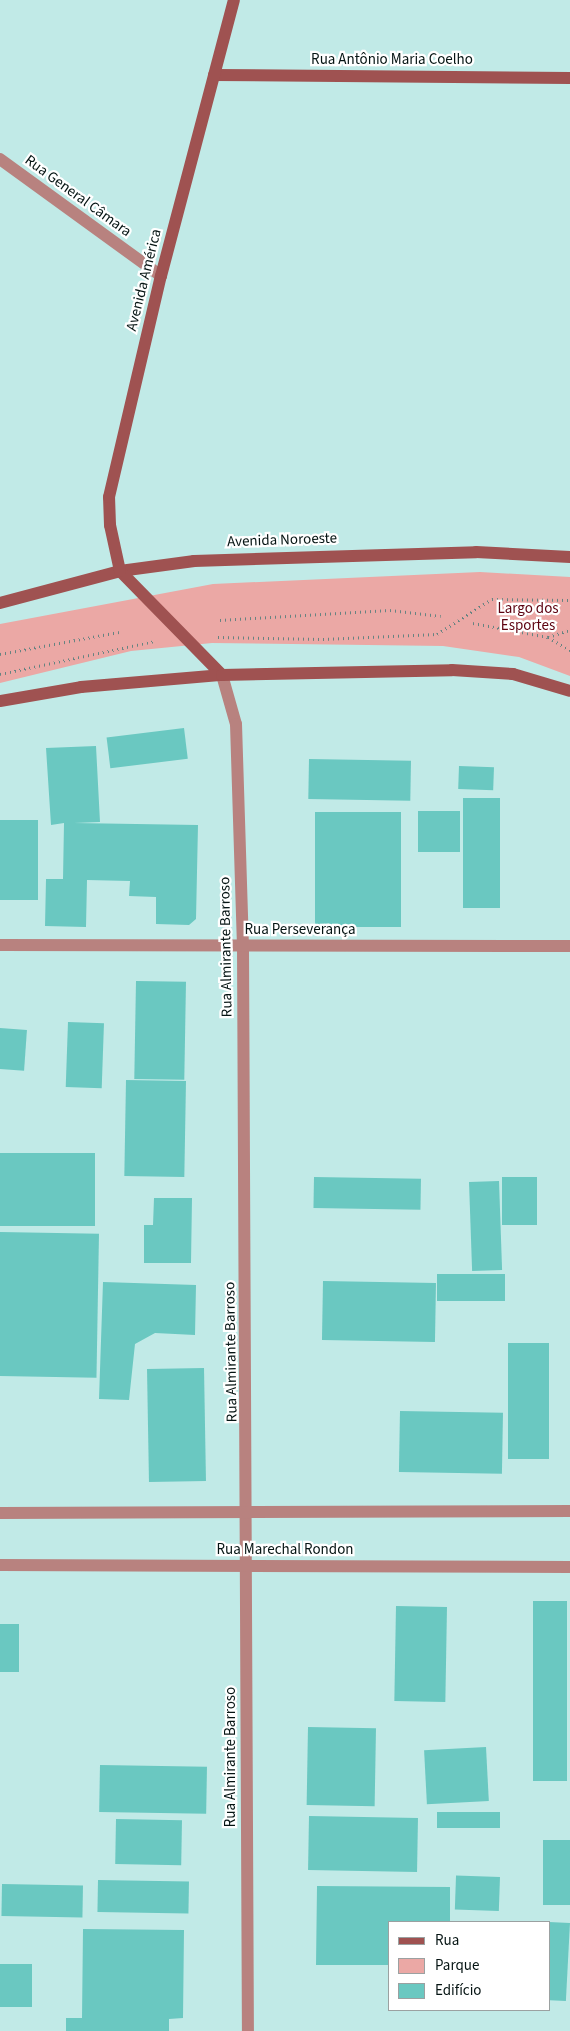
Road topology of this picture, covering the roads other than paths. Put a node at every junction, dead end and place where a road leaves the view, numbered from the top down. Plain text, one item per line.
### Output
1 (234, 0) edge
2 (214, 75) junction
3 (570, 78) edge
4 (0, 158) edge
5 (160, 276) junction
6 (570, 557) edge
7 (120, 571) junction
8 (0, 603) edge
9 (222, 675) junction
10 (570, 691) edge
11 (0, 701) edge
12 (0, 945) edge
13 (243, 946) junction
14 (570, 946) edge
15 (249, 1511) junction
16 (570, 1511) edge
17 (0, 1513) edge
18 (0, 1565) edge
19 (247, 1566) junction
20 (570, 1567) edge
21 (248, 2031) edge

1 - 2 main road, Avenida América
2 - 3 main road, Rua Antônio Maria Coelho
2 - 5 main road, Avenida América
4 - 5 street, Rua General Câmara
5 - 7 main road, Avenida América
6 - 7 main road, Avenida Noroeste
7 - 8 main road, Avenida Noroeste
7 - 9 main road
9 - 10 main road
9 - 11 main road
9 - 13 street, Rua Almirante Barroso
12 - 13 street, Rua Perseverança
13 - 14 street, Rua Perseverança
13 - 15 street, Rua Almirante Barroso
15 - 16 street
15 - 17 street
15 - 19 street, Rua Almirante Barroso
18 - 19 street, Rua Marechal Rondon
19 - 20 street, Rua Marechal Rondon
19 - 21 street, Rua Almirante Barroso

